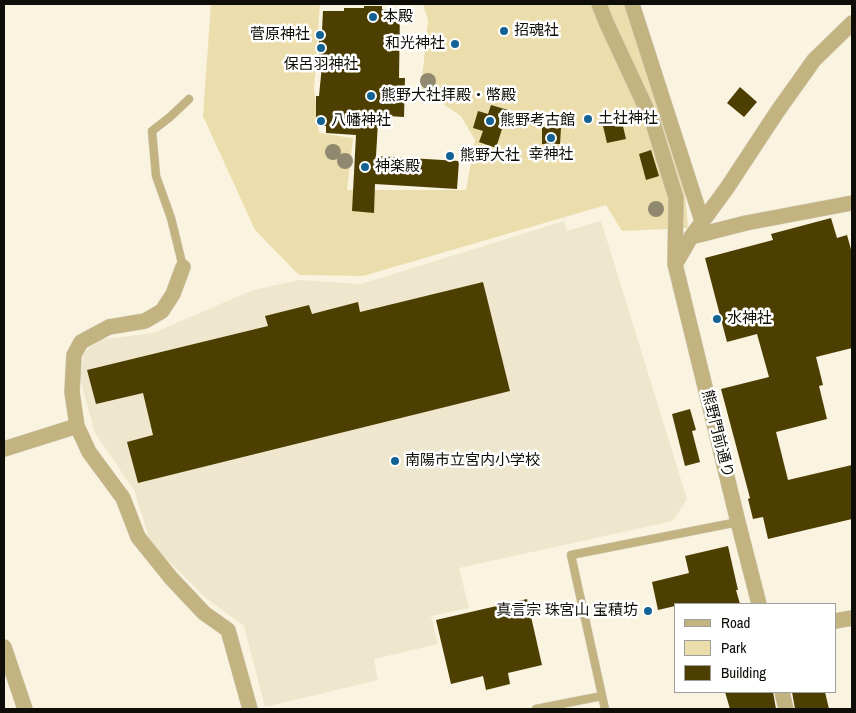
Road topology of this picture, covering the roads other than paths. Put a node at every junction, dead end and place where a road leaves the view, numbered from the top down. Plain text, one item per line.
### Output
1 (599, 4) edge
2 (632, 4) edge
3 (852, 23) edge
4 (189, 99) dead end
5 (852, 203) edge
6 (702, 221) junction
7 (691, 237) junction
8 (675, 264) junction
9 (183, 267) joint
10 (78, 426) junction
11 (4, 449) edge
12 (738, 522) junction
13 (759, 603) edge
14 (852, 618) edge
15 (836, 621) edge
16 (4, 647) edge
17 (782, 693) edge
18 (602, 696) junction
19 (25, 709) edge
20 (250, 709) edge
21 (536, 709) edge
22 (605, 709) edge
23 (786, 709) edge

1 - 8 street, 熊野門前通り
2 - 6 street
3 - 6 street
4 - 9 lane
5 - 7 street
6 - 7 street
7 - 8 street
8 - 12 street, 熊野門前通り
9 - 10 street
10 - 11 street
10 - 20 street
12 - 13 street, 熊野門前通り
12 - 18 lane
14 - 15 street
16 - 19 street
17 - 23 street
18 - 21 lane
18 - 22 lane

